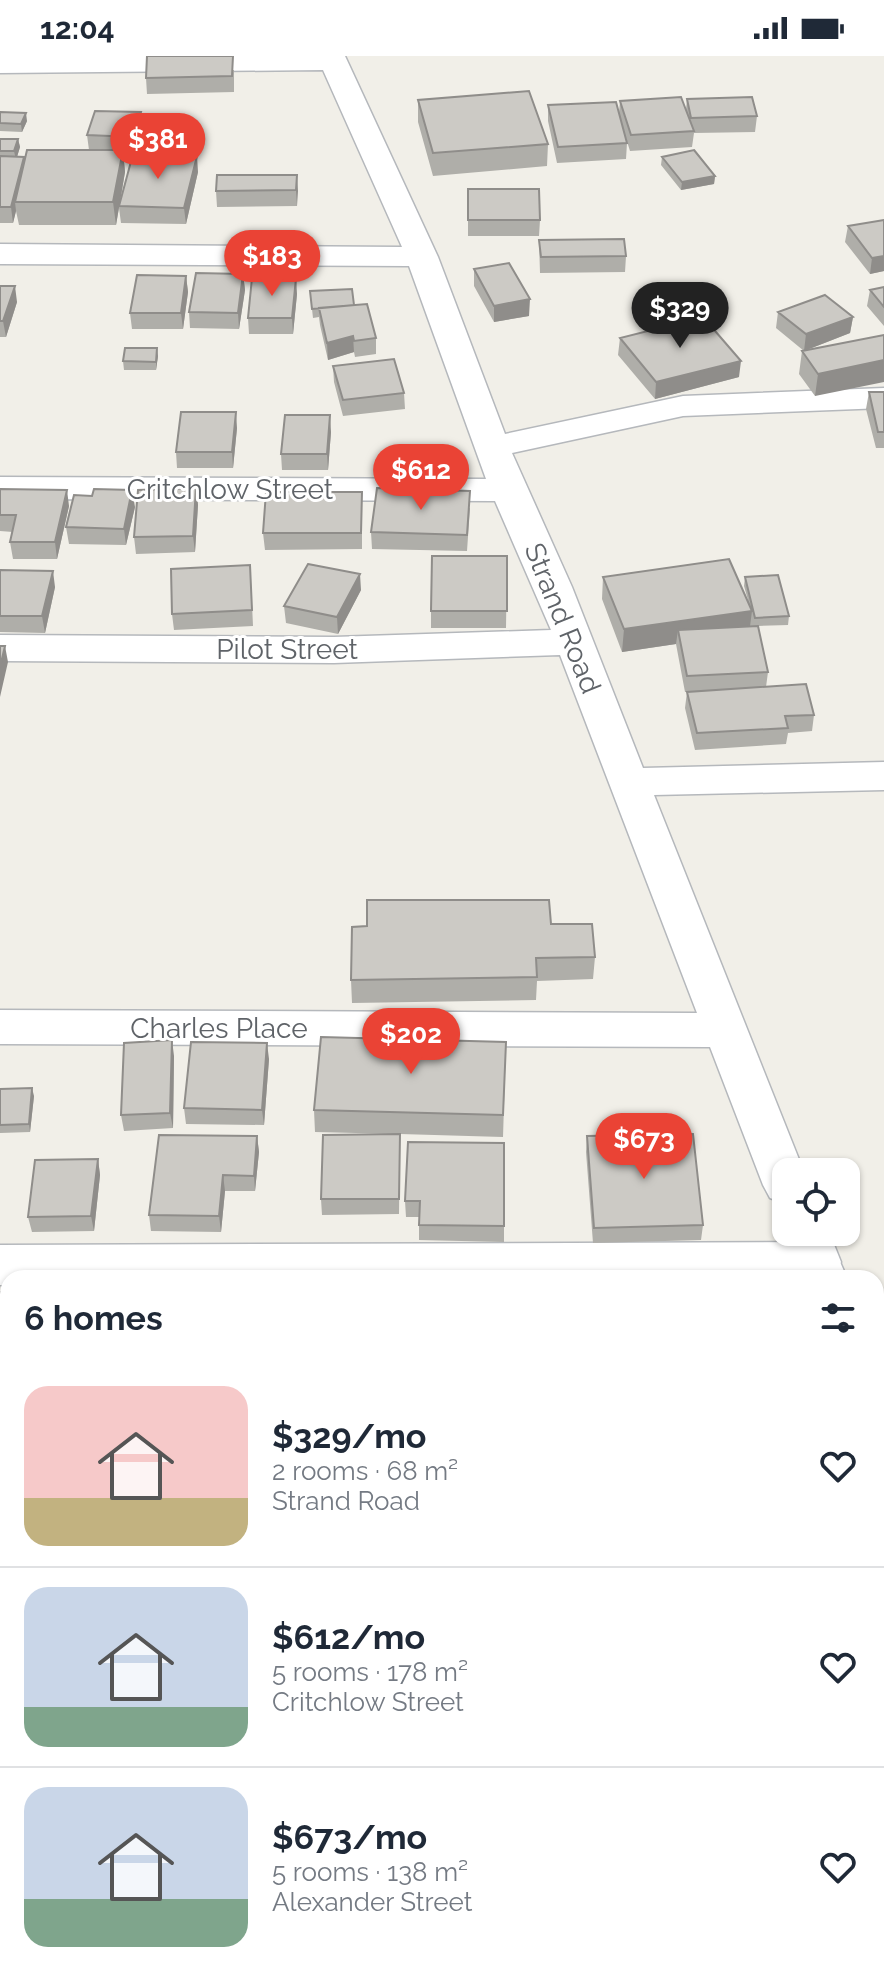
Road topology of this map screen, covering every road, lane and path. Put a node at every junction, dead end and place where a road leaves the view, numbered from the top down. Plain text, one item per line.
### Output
1 (332, 58) edge
2 (0, 64) edge
3 (0, 254) edge
4 (422, 257) junction
5 (884, 398) edge
6 (492, 447) junction
7 (0, 488) edge
8 (508, 490) junction
9 (573, 642) junction
10 (0, 648) edge
11 (884, 776) edge
12 (628, 782) junction
13 (0, 1027) edge
14 (725, 1030) junction
15 (775, 1158) edge
16 (815, 1257) edge
17 (0, 1265) edge

1 - 2 street
1 - 4 street, Strand Road
3 - 4 street
4 - 6 street, Strand Road
5 - 6 street
6 - 8 street, Strand Road
7 - 8 street, Critchlow Street
8 - 9 street, Strand Road
9 - 10 street, Pilot Street
9 - 12 street, Strand Road
11 - 12 street
12 - 14 street, Strand Road
13 - 14 street, Charles Place
14 - 15 street, Strand Road
16 - 17 street

